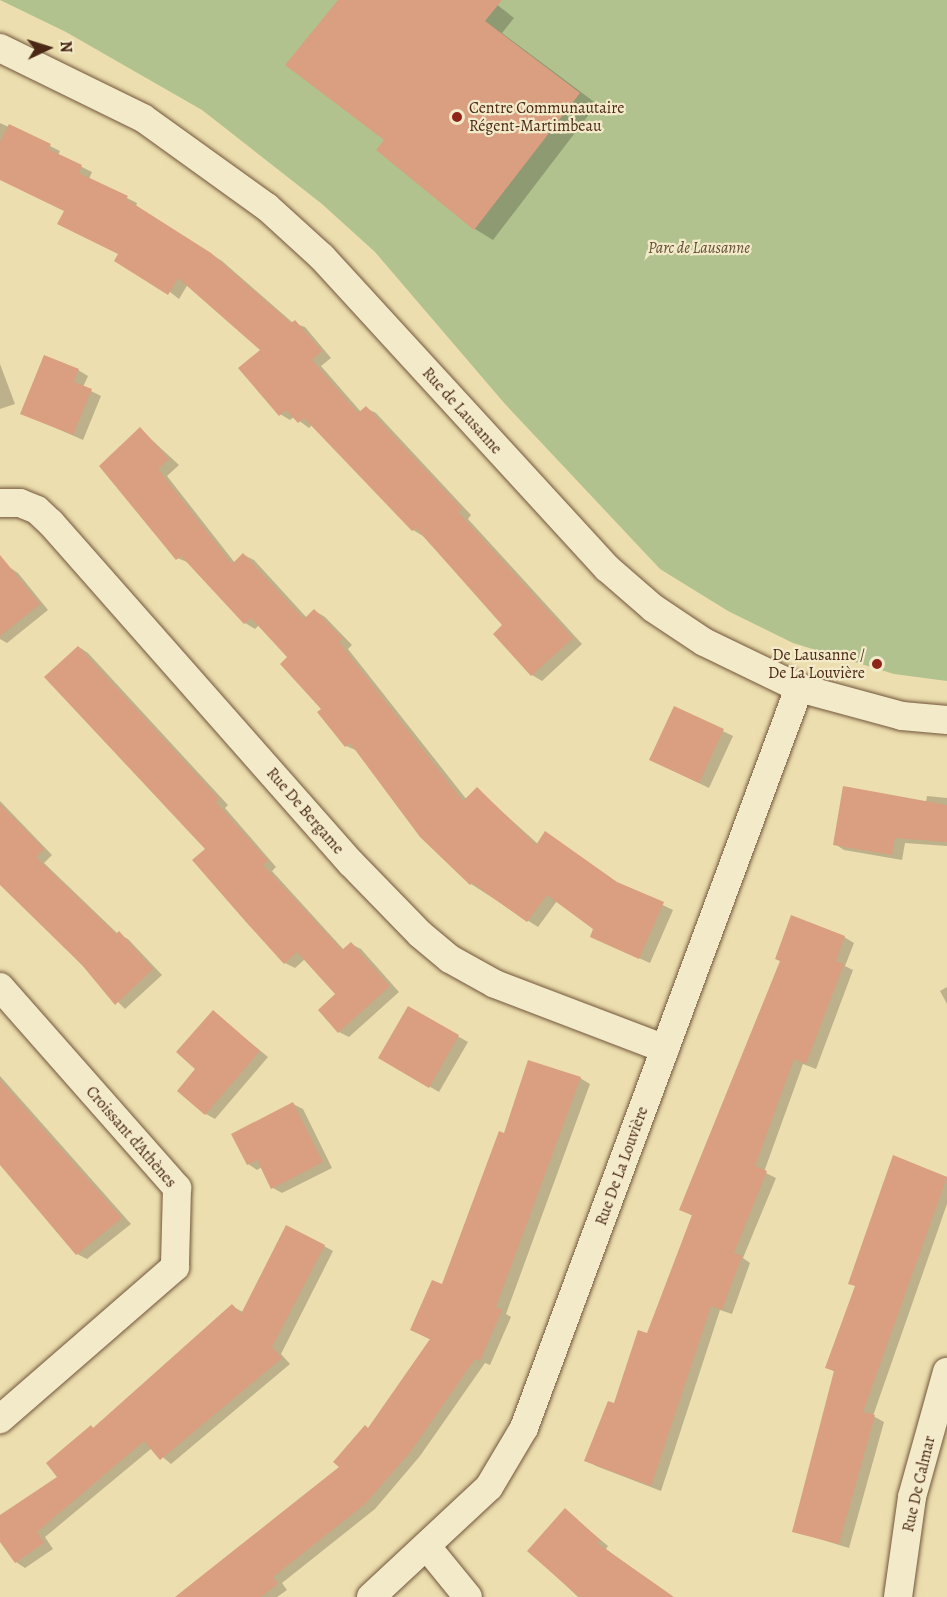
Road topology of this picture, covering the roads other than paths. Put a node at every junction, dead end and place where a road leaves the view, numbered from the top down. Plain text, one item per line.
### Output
1 (0, 48) edge
2 (0, 503) edge
3 (799, 688) junction
4 (947, 720) edge
5 (0, 987) edge
6 (664, 1049) junction
7 (947, 1372) edge
8 (0, 1419) edge
9 (428, 1548) junction
10 (371, 1597) edge
11 (468, 1597) edge
12 (898, 1597) edge

1 - 3 street, Rue de Lausanne
2 - 6 street, Rue De Bergame
3 - 4 street, Rue de Lausanne
3 - 6 street, Rue De La Louvière
5 - 8 street, Croissant d'Athènes
6 - 9 street, Rue De La Louvière
7 - 12 street, Rue De Calmar
9 - 10 street, Rue De La Louvière
9 - 11 street

